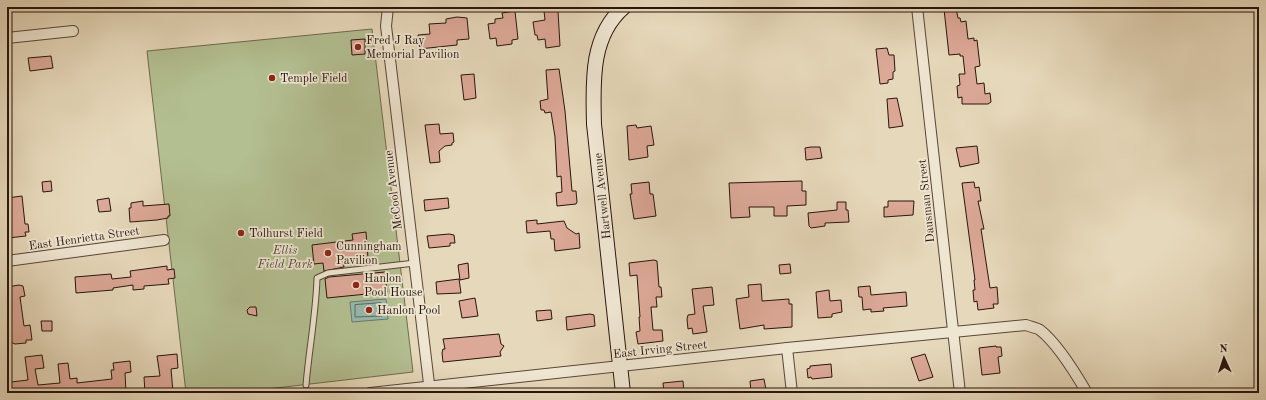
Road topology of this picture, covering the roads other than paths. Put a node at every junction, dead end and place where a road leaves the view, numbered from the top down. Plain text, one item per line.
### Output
1 (388, 7) edge
2 (624, 7) edge
3 (917, 7) edge
4 (73, 31) dead end
5 (7, 38) edge
6 (164, 240) dead end
7 (7, 261) edge
8 (415, 264) junction
9 (953, 332) junction
10 (787, 348) junction
11 (620, 366) junction
12 (306, 384) dead end
13 (430, 390) edge
14 (370, 393) edge
15 (623, 393) edge
16 (792, 393) edge
17 (960, 393) edge
18 (1087, 393) edge

1 - 8 street, McCool Avenue
2 - 11 street, Hartwell Avenue
3 - 9 street, Dausman Street
4 - 5 street
6 - 7 street, East Henrietta Street
8 - 12 lane
8 - 13 street, McCool Avenue
9 - 10 street, East Irving Street
9 - 17 street, Dausman Street
9 - 18 street, East Irving Street
10 - 11 street, East Irving Street
10 - 16 street
11 - 13 street, East Irving Street
11 - 15 street, Hartwell Avenue
13 - 14 street, East Irving Street

